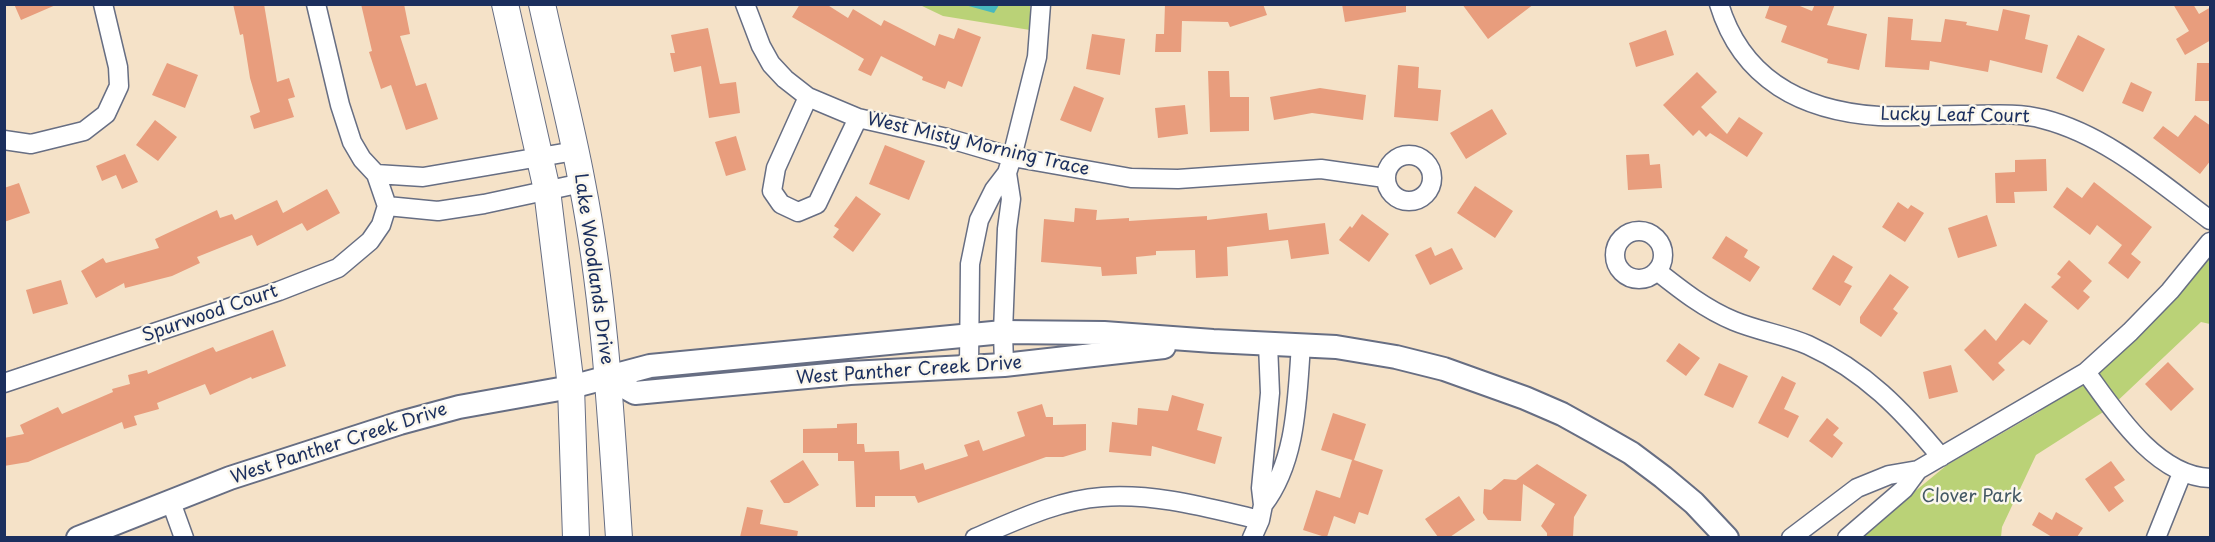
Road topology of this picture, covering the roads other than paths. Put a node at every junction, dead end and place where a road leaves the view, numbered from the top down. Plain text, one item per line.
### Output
1 (103, 4) edge
2 (316, 4) edge
3 (505, 4) edge
4 (542, 4) edge
5 (745, 4) edge
6 (1041, 4) edge
7 (1719, 4) edge
8 (808, 97) junction
9 (858, 117) junction
10 (4, 140) edge
11 (575, 151) junction
12 (540, 157) junction
13 (1010, 165) junction
14 (376, 174) junction
15 (1385, 178) dead end
16 (582, 183) junction
17 (547, 190) junction
18 (387, 206) junction
19 (2211, 220) edge
20 (2211, 242) edge
21 (1657, 271) dead end
22 (1003, 332) junction
23 (968, 336) junction
24 (1213, 341) junction
25 (1268, 344) junction
26 (1301, 345) junction
27 (1004, 365) junction
28 (969, 367) junction
29 (2086, 372) junction
30 (608, 378) junction
31 (4, 383) edge
32 (571, 387) junction
33 (1941, 457) junction
34 (1918, 470) junction
35 (2182, 473) junction
36 (2211, 478) edge
37 (171, 502) junction
38 (1262, 512) junction
39 (78, 537) edge
40 (184, 537) edge
41 (576, 537) edge
42 (619, 537) edge
43 (975, 537) edge
44 (1252, 537) edge
45 (1727, 537) edge
46 (1791, 537) edge
47 (1847, 537) edge
48 (2156, 537) edge

1 - 10 street
2 - 14 street
3 - 12 main road, Lake Woodlands Drive
4 - 11 main road, Lake Woodlands Drive
5 - 8 street, West Misty Morning Trace
6 - 13 street
7 - 19 street, Lucky Leaf Court
8 - 9 street, West Misty Morning Trace
8 - 9 street, West Misty Morning Trace
9 - 13 street, West Misty Morning Trace
11 - 12 street
11 - 16 main road, Lake Woodlands Drive
12 - 14 street
12 - 17 main road, Lake Woodlands Drive
13 - 15 street, West Misty Morning Trace
13 - 22 street
13 - 23 street
14 - 18 street
16 - 17 street
16 - 30 main road, Lake Woodlands Drive
17 - 18 street
17 - 32 main road, Lake Woodlands Drive
18 - 31 street, Spurwood Court
20 - 29 street
21 - 33 street
22 - 23 street, West Panther Creek Drive
22 - 24 street, West Panther Creek Drive
22 - 27 street
23 - 28 street
23 - 30 street, West Panther Creek Drive
24 - 25 street, West Panther Creek Drive
24 - 27 street, West Panther Creek Drive
25 - 26 street, West Panther Creek Drive
25 - 38 street
26 - 38 street
26 - 45 street, West Panther Creek Drive
27 - 28 street, West Panther Creek Drive
28 - 30 street, West Panther Creek Drive
29 - 33 street
29 - 35 street
30 - 32 street, West Panther Creek Drive
30 - 42 main road, Lake Woodlands Drive
32 - 37 street, West Panther Creek Drive
32 - 41 main road, Lake Woodlands Drive
33 - 34 street
34 - 46 street
34 - 47 street
35 - 36 street
35 - 48 street
37 - 39 street, West Panther Creek Drive
37 - 40 street
38 - 43 street
38 - 44 street

